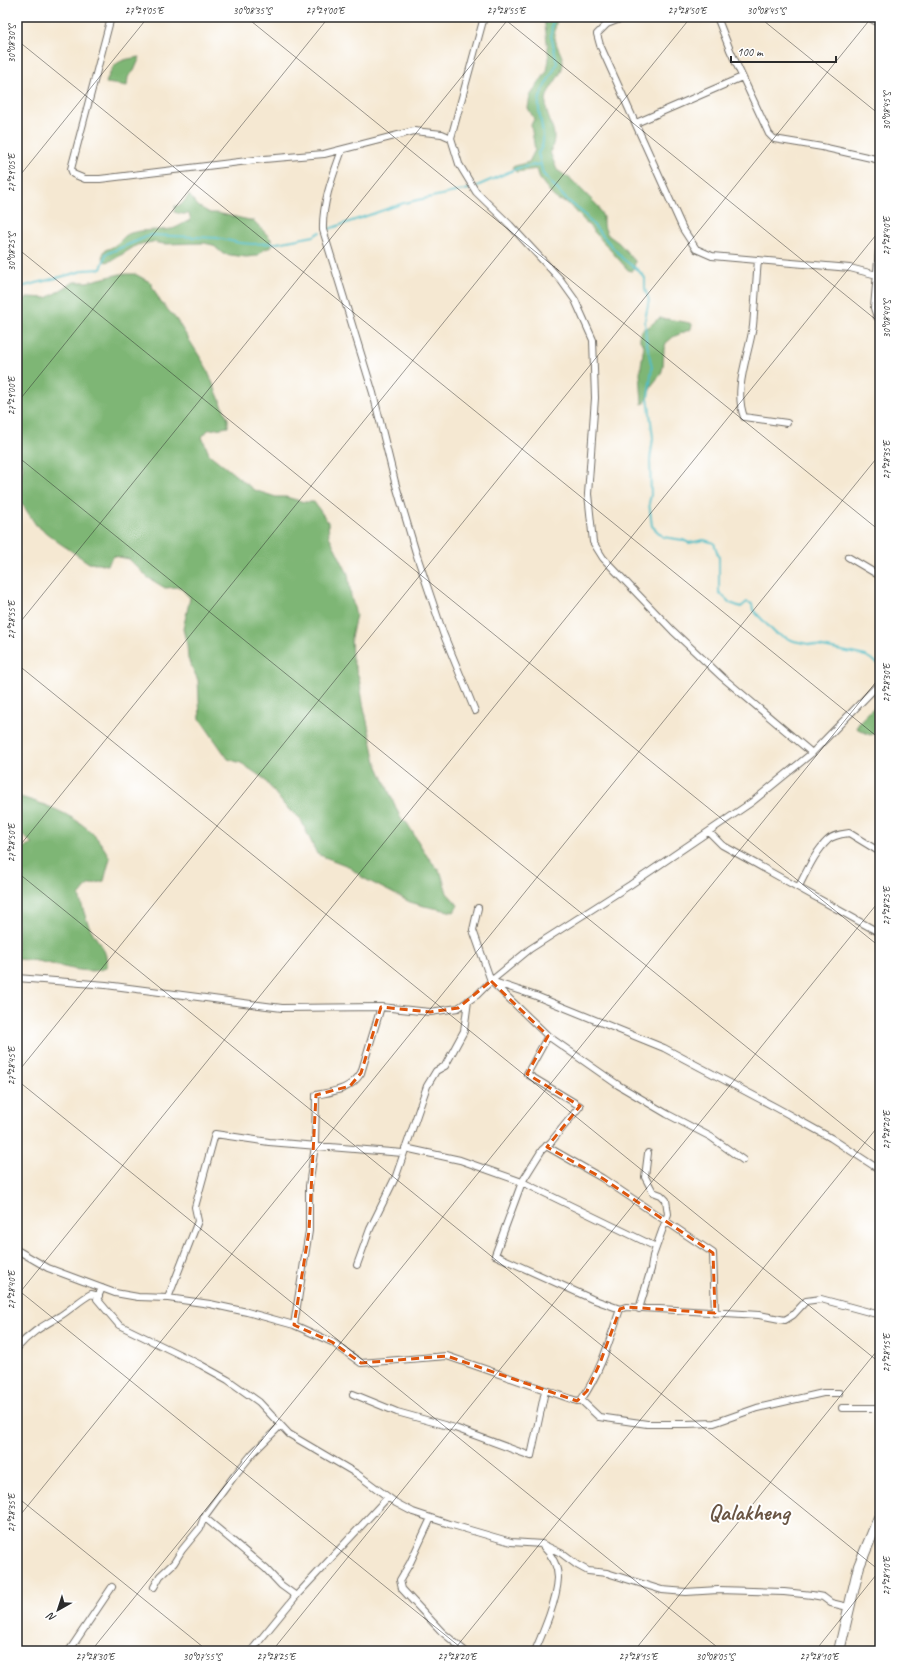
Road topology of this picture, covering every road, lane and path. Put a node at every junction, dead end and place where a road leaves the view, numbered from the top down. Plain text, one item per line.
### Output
1 (111, 17) edge
2 (484, 17) edge
3 (625, 17) edge
4 (717, 17) edge
5 (871, 17) edge
6 (880, 23) edge
7 (742, 76) junction
8 (636, 124) junction
9 (452, 138) junction
10 (342, 150) junction
11 (880, 160) edge
12 (880, 237) edge
13 (758, 260) junction
14 (876, 275) junction
15 (880, 319) edge
16 (787, 423) dead end
17 (848, 557) dead end
18 (880, 576) edge
19 (880, 683) edge
20 (475, 710) dead end
21 (812, 753) junction
22 (708, 832) junction
23 (880, 852) edge
24 (799, 886) junction
25 (478, 908) dead end
26 (880, 933) edge
27 (17, 978) edge
28 (491, 981) junction
29 (468, 1001) junction
30 (381, 1007) junction
31 (548, 1036) junction
32 (315, 1146) junction
33 (546, 1146) junction
34 (404, 1150) junction
35 (648, 1153) dead end
36 (743, 1160) dead end
37 (880, 1170) edge
38 (522, 1182) junction
39 (666, 1222) junction
40 (656, 1247) junction
41 (17, 1250) edge
42 (357, 1265) dead end
43 (102, 1288) junction
44 (99, 1296) junction
45 (168, 1298) junction
46 (620, 1309) junction
47 (639, 1309) junction
48 (714, 1313) junction
49 (880, 1315) edge
50 (294, 1325) junction
51 (17, 1348) edge
52 (545, 1391) junction
53 (839, 1393) dead end
54 (353, 1394) dead end
55 (581, 1400) junction
56 (842, 1408) dead end
57 (880, 1408) edge
58 (280, 1426) junction
59 (388, 1497) junction
60 (880, 1515) edge
61 (204, 1516) junction
62 (431, 1518) junction
63 (542, 1544) junction
64 (112, 1586) dead end
65 (154, 1587) dead end
66 (296, 1596) junction
67 (848, 1607) junction
68 (69, 1651) edge
69 (252, 1651) edge
70 (465, 1651) edge
71 (535, 1651) edge
72 (839, 1651) edge

1 - 10 street
2 - 9 street
3 - 8 street
4 - 7 street
5 - 6 street
7 - 8 street
7 - 11 street
8 - 13 street
9 - 10 street
9 - 21 street
10 - 20 street
12 - 14 street
13 - 14 street
13 - 16 street
14 - 15 street
17 - 18 street
19 - 21 street
21 - 22 street
22 - 24 street
22 - 28 street
23 - 24 street
24 - 26 street
25 - 28 street
27 - 30 street
28 - 29 street
28 - 31 street
28 - 37 street
29 - 30 street
29 - 34 street
30 - 32 street
31 - 33 street
31 - 36 street
32 - 34 street
32 - 45 street
32 - 50 street
33 - 38 street
33 - 39 street
34 - 38 street
34 - 42 street
35 - 39 street
38 - 40 street
38 - 46 street
39 - 40 street
39 - 48 street
40 - 47 street
41 - 43 street
43 - 44 street
43 - 45 street
44 - 51 street
44 - 58 street
45 - 50 street
46 - 47 street
46 - 55 street
47 - 48 street
48 - 49 street
50 - 52 street
52 - 54 street
52 - 55 street
53 - 55 street
56 - 57 street
58 - 59 street
58 - 61 street
59 - 62 street
59 - 66 street
60 - 67 main road
61 - 65 street
61 - 66 street
62 - 63 street
62 - 70 street
63 - 67 street
63 - 71 street
64 - 68 street
66 - 69 street
67 - 72 main road

